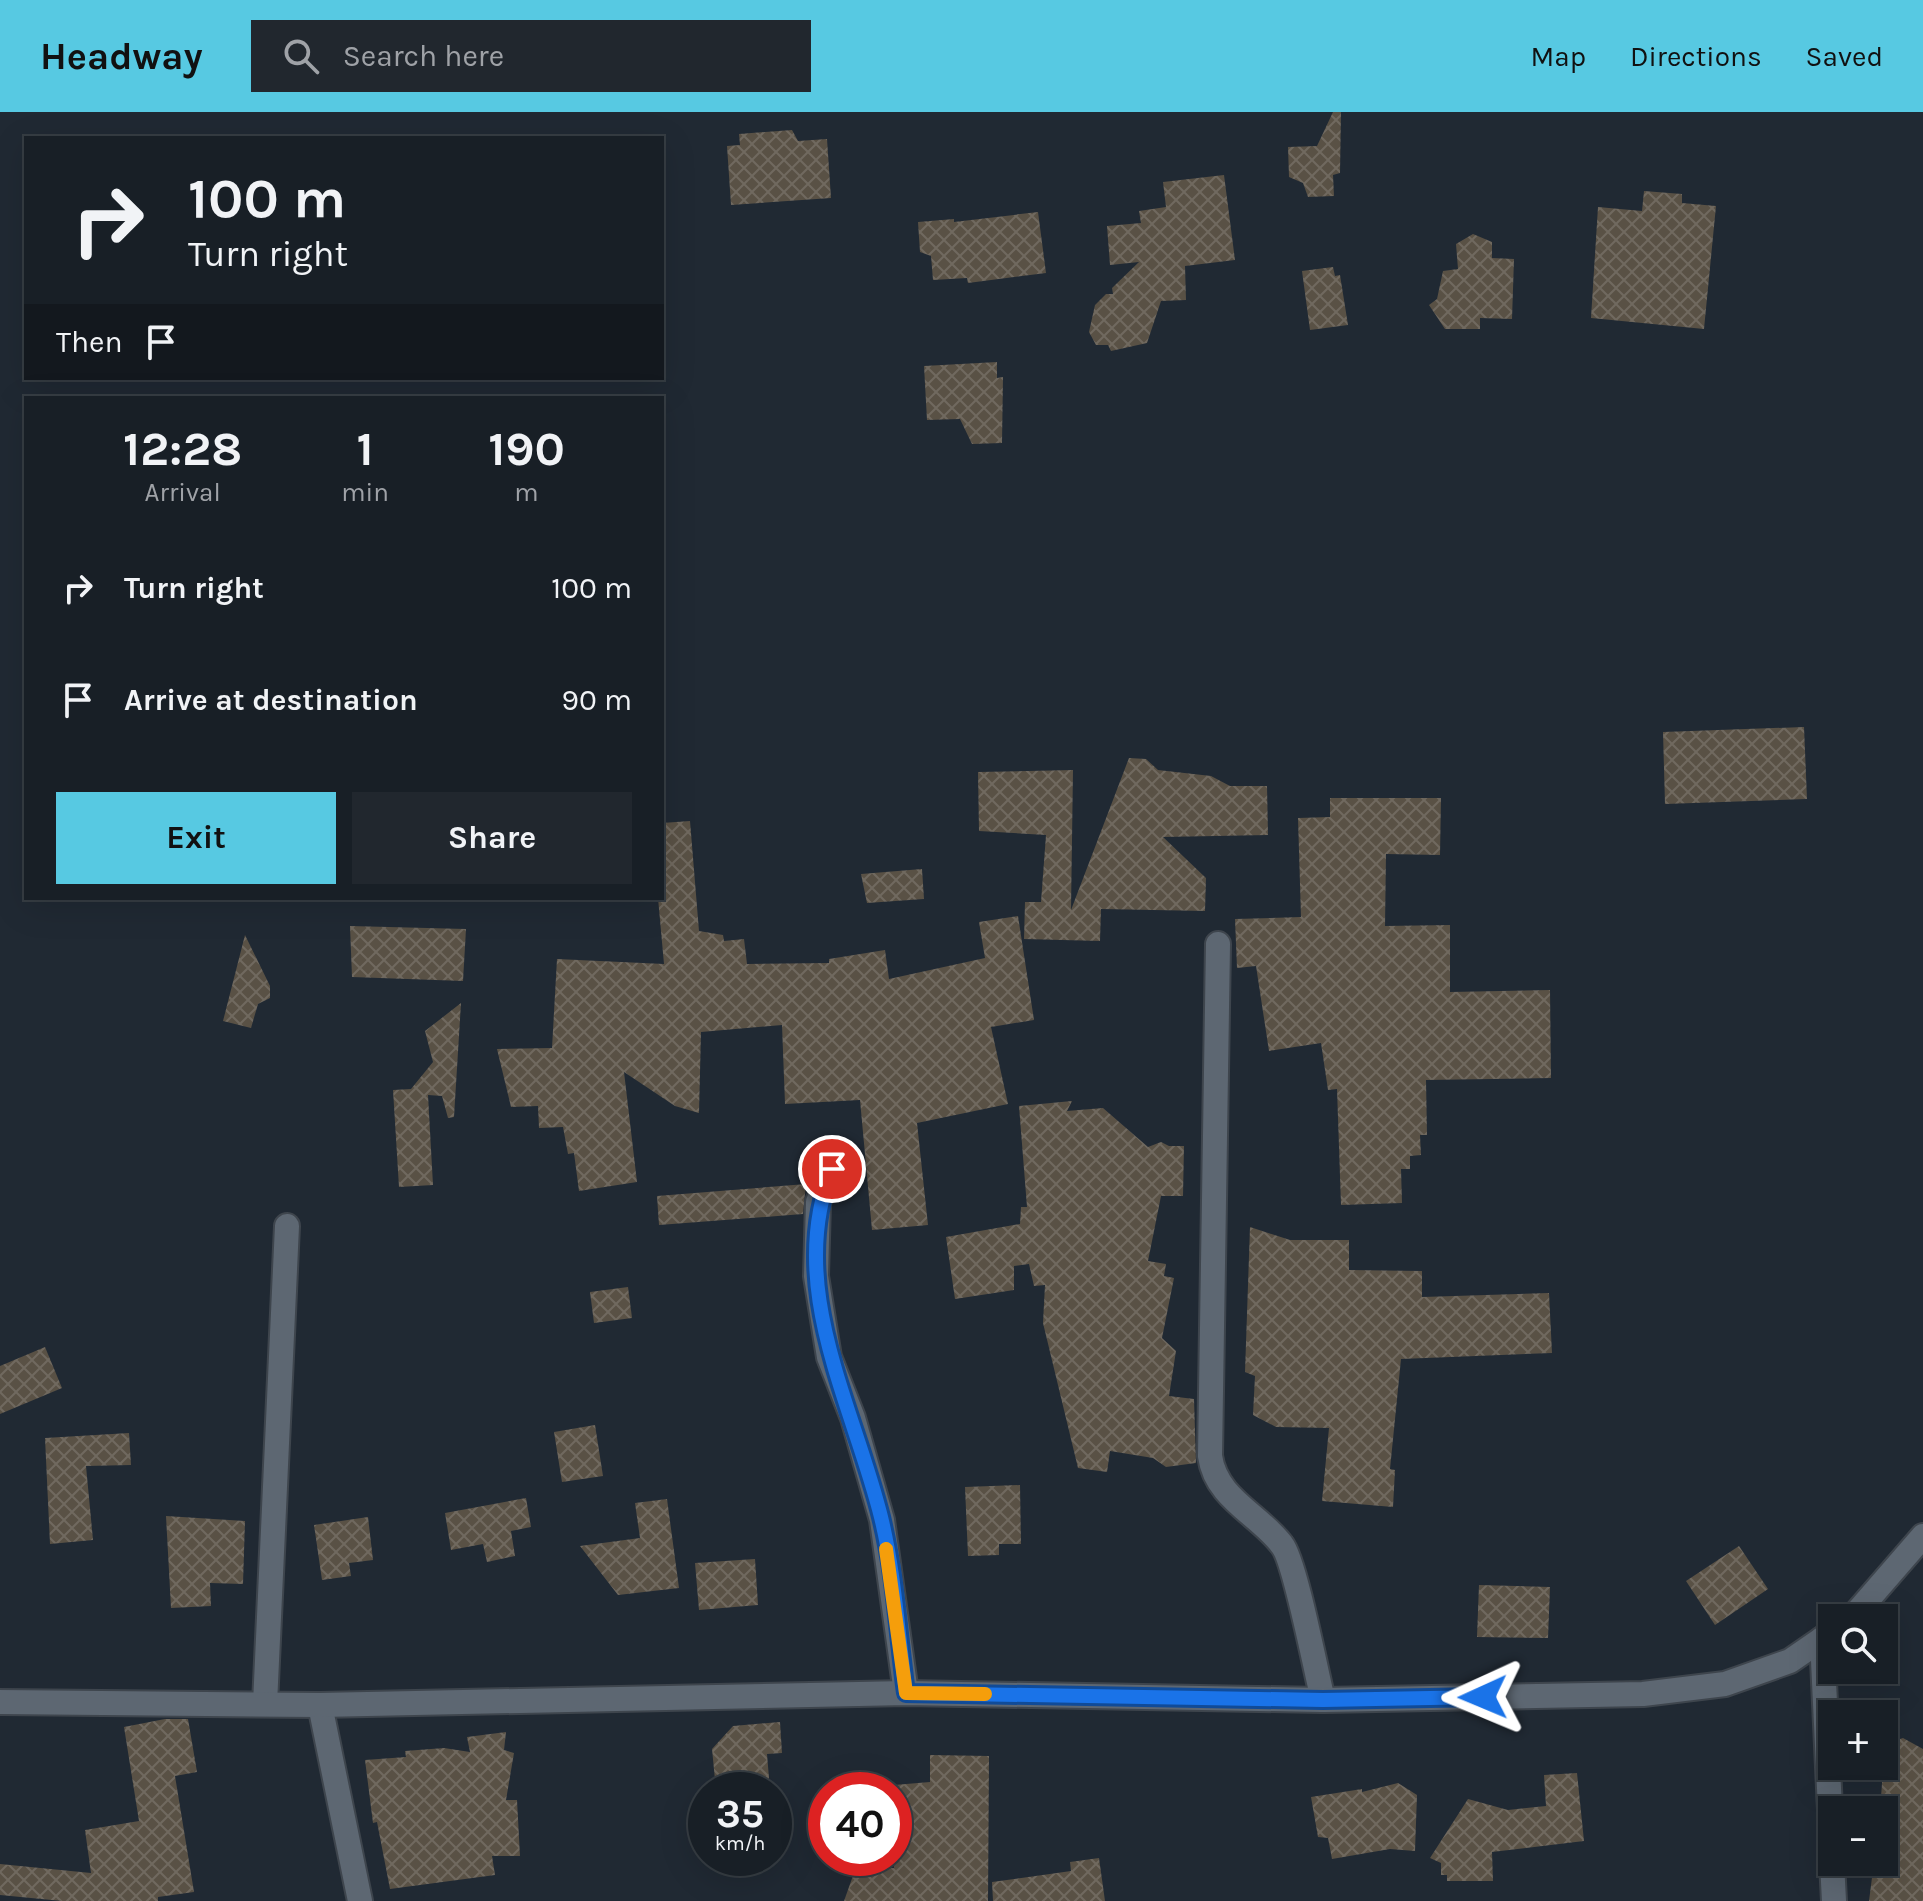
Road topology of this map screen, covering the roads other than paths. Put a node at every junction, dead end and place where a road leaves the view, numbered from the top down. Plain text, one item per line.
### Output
1 (1218, 944) dead end
2 (832, 1169) dead end
3 (287, 1226) dead end
4 (1923, 1536) edge
5 (1864, 1604) edge
6 (1818, 1642) edge
7 (1828, 1684) edge
8 (906, 1693) junction
9 (1323, 1700) junction
10 (0, 1702) edge
11 (265, 1704) junction
12 (320, 1705) junction
13 (1831, 1796) edge
14 (1833, 1876) edge
15 (360, 1901) edge
16 (1834, 1901) edge

1 - 9 street
2 - 8 street
3 - 11 street
4 - 5 street
6 - 9 street
7 - 13 street
8 - 9 street
8 - 12 street
10 - 11 street
11 - 12 street
12 - 15 street
14 - 16 street

